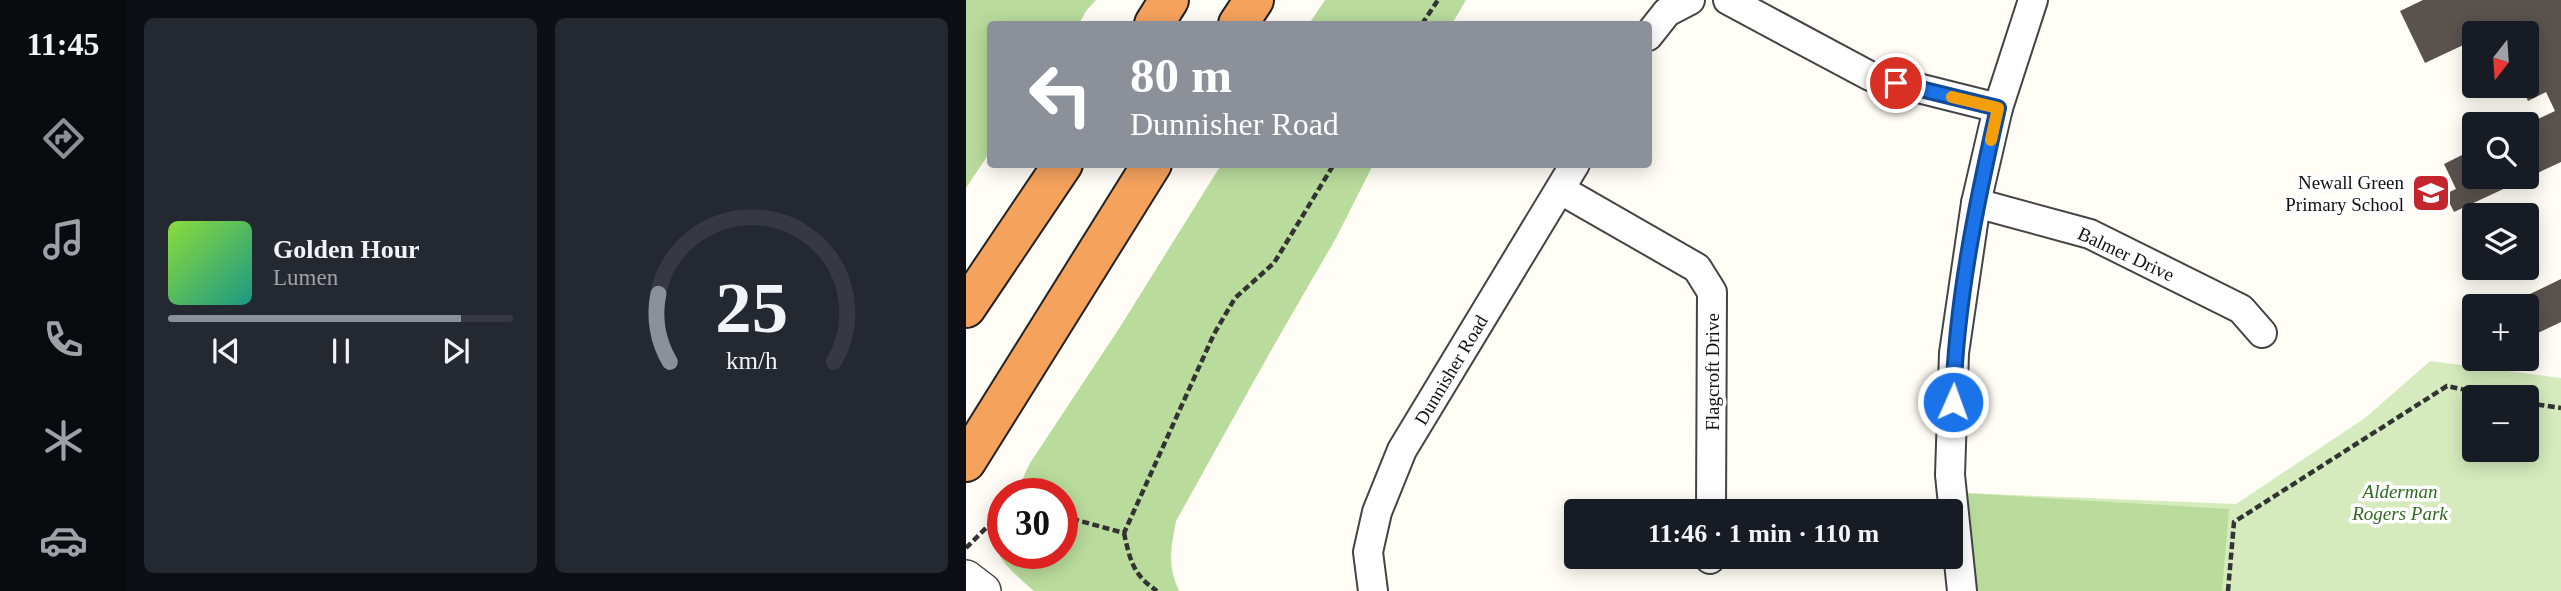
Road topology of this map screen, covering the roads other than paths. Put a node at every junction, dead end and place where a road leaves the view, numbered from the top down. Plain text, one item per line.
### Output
1 (1169, 0) edge
2 (1254, 0) edge
3 (1690, 0) edge
4 (1728, 0) edge
5 (2033, 0) edge
6 (1156, 21) edge
7 (1240, 21) edge
8 (1652, 31) edge
9 (1998, 108) junction
10 (1060, 168) edge
11 (1150, 168) edge
12 (1573, 168) edge
13 (1561, 190) junction
14 (1976, 203) junction
15 (966, 307) edge
16 (2262, 334) dead end
17 (966, 462) edge
18 (1711, 499) edge
19 (1373, 591) edge
20 (1962, 591) edge

1 - 6 highway
2 - 7 highway
3 - 8 street
4 - 9 street
5 - 9 street
9 - 14 street
10 - 15 highway
11 - 17 highway
12 - 13 street, Dunnisher Road
13 - 18 street, Flagcroft Drive
13 - 19 street, Dunnisher Road
14 - 16 street, Balmer Drive
14 - 20 street

